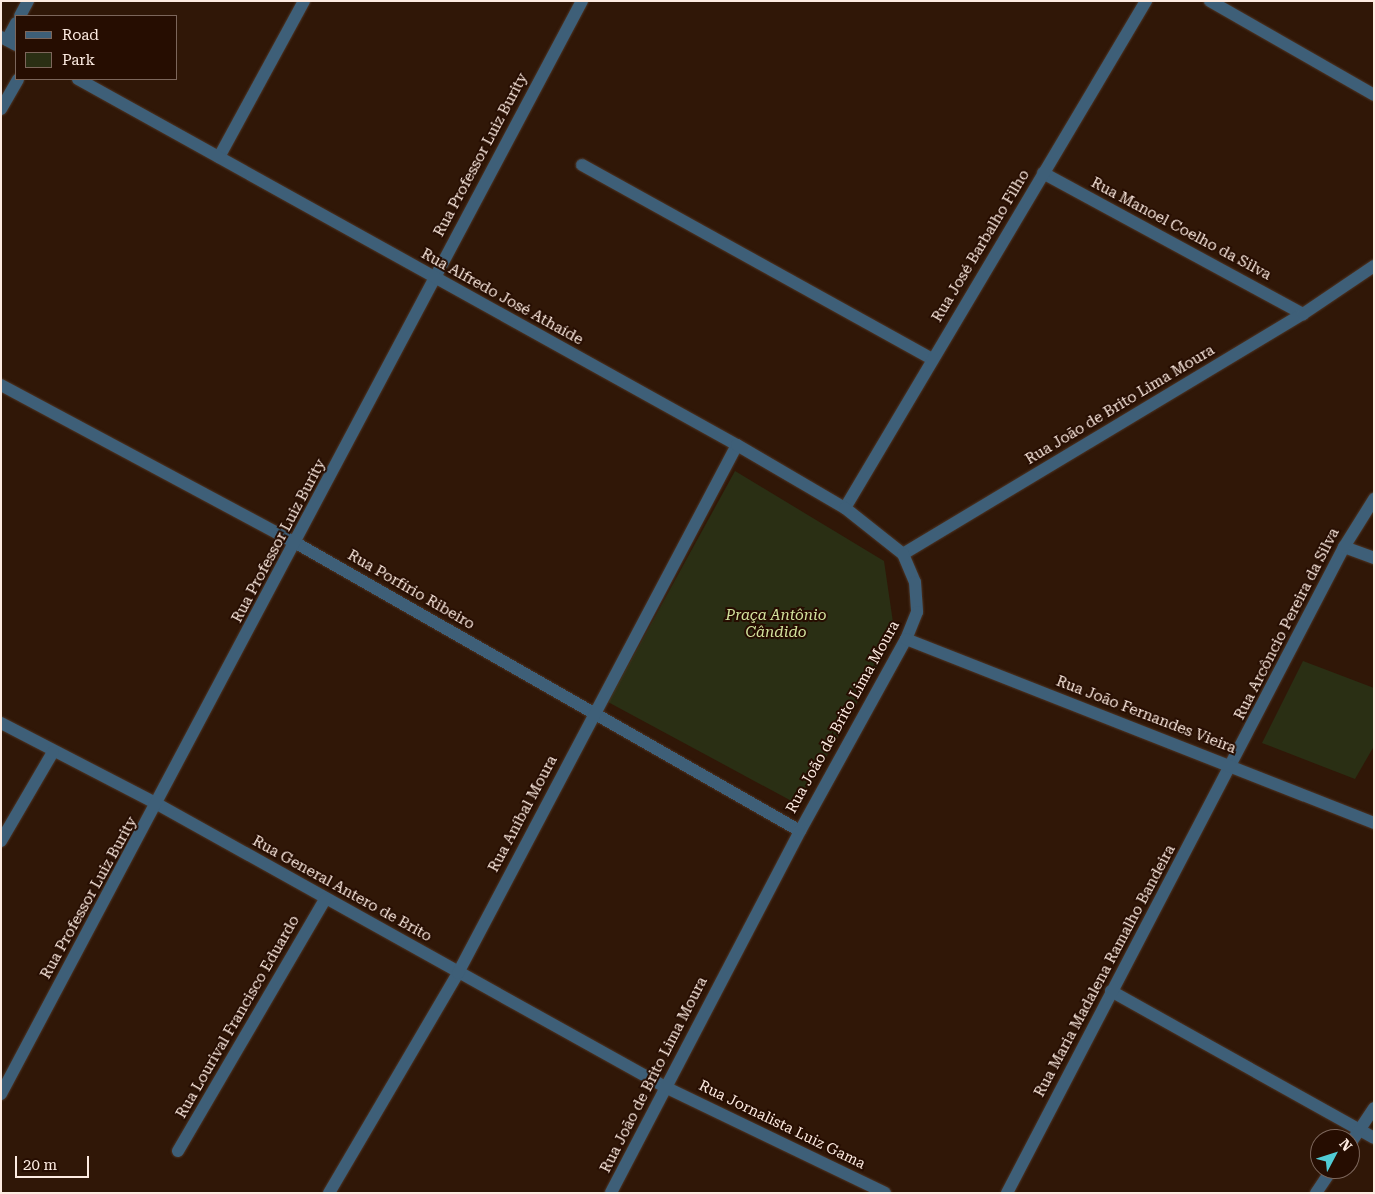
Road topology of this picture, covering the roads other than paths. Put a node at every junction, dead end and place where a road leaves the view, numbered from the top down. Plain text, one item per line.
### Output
1 (28, 1) edge
2 (304, 1) edge
3 (582, 1) edge
4 (1146, 1) edge
5 (1210, 1) edge
6 (21, 15) edge
7 (15, 25) edge
8 (8, 41) edge
9 (17, 80) edge
10 (80, 80) edge
11 (1374, 95) edge
12 (1, 109) edge
13 (219, 157) junction
14 (582, 165) dead end
15 (1043, 173) junction
16 (1374, 266) edge
17 (433, 277) junction
18 (1303, 314) junction
19 (932, 360) junction
20 (1, 385) edge
21 (737, 445) junction
22 (1374, 499) edge
23 (844, 508) junction
24 (296, 543) junction
25 (1344, 547) junction
26 (903, 554) junction
27 (1374, 558) edge
28 (906, 639) junction
29 (594, 712) junction
30 (1, 723) edge
31 (53, 752) junction
32 (1232, 766) junction
33 (159, 804) junction
34 (1374, 823) edge
35 (800, 830) junction
36 (1, 841) edge
37 (326, 899) junction
38 (458, 973) junction
39 (1111, 991) junction
40 (665, 1087) junction
41 (1, 1094) edge
42 (1374, 1108) edge
43 (1358, 1129) edge
44 (1360, 1130) joint
45 (1374, 1138) edge
46 (178, 1151) dead end
47 (1325, 1179) edge
48 (329, 1193) edge
49 (611, 1193) edge
50 (885, 1193) edge
51 (1007, 1193) edge
52 (1316, 1193) edge

1 - 6 street
2 - 13 street
3 - 17 street, Rua Professor Luiz Burity
4 - 15 street, Rua José Barbalho Filho
5 - 11 street
7 - 8 street
9 - 12 street
10 - 13 street, Rua Alfredo José Athaíde
13 - 17 street, Rua Alfredo José Athaíde
14 - 19 street
15 - 18 street, Rua Manoel Coelho da Silva
15 - 19 street, Rua José Barbalho Filho
16 - 18 street, Rua João de Brito Lima Moura
17 - 21 street, Rua Alfredo José Athaíde
17 - 24 street, Rua Professor Luiz Burity
18 - 26 street, Rua João de Brito Lima Moura
19 - 23 street, Rua José Barbalho Filho
20 - 24 street, Rua Porfírio Ribeiro
21 - 23 street, Rua Alfredo José Athaíde
21 - 29 street, Rua Aníbal Moura
22 - 25 street, Rua Arcôncio Pereira da Silva
23 - 26 street, Rua Alfredo José Athaíde
24 - 29 street, Rua Porfírio Ribeiro
24 - 33 street, Rua Professor Luiz Burity
25 - 27 street
25 - 32 street, Rua Arcôncio Pereira da Silva
26 - 28 street, Rua João de Brito Lima Moura
28 - 32 street, Rua João Fernandes Vieira
28 - 35 street, Rua João de Brito Lima Moura
29 - 35 street, Rua Porfírio Ribeiro
29 - 38 street, Rua Aníbal Moura
30 - 31 street, Rua General Antero de Brito
31 - 33 street, Rua General Antero de Brito
31 - 36 street
32 - 34 street, Rua João Fernandes Vieira
32 - 39 street, Rua Maria Madalena Ramalho Bandeira
33 - 37 street, Rua General Antero de Brito
33 - 41 street, Rua Professor Luiz Burity
35 - 40 street, Rua João de Brito Lima Moura
37 - 38 street, Rua General Antero de Brito
37 - 46 street, Rua Lourival Francisco Eduardo
38 - 40 street, Rua General Antero de Brito
38 - 48 street, Rua Aníbal Moura
39 - 43 street
39 - 51 street, Rua Maria Madalena Ramalho Bandeira
40 - 49 street, Rua João de Brito Lima Moura
40 - 50 street, Rua Jornalista Luiz Gama
42 - 44 street
44 - 45 street
47 - 52 street

